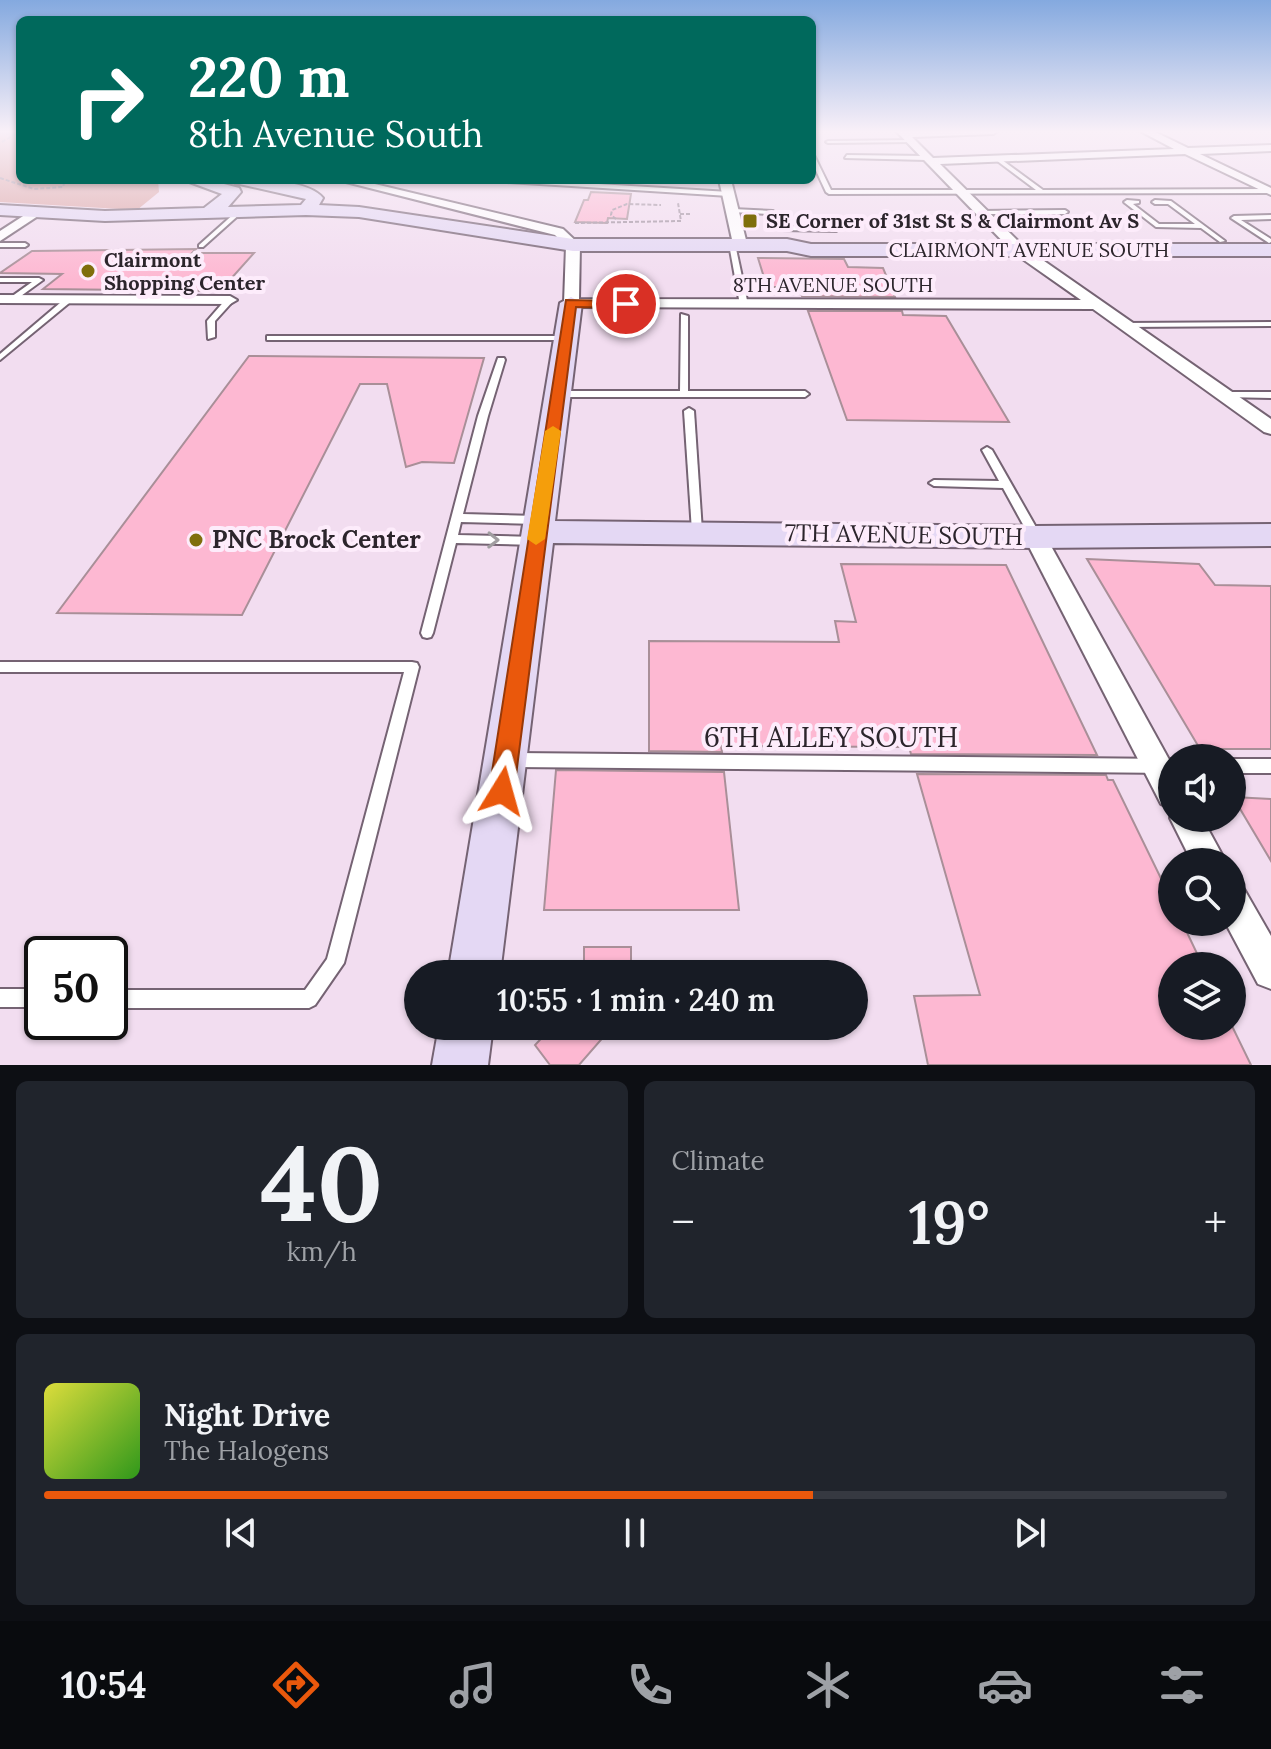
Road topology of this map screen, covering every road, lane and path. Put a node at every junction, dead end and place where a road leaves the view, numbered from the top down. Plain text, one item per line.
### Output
1 (824, 181) edge
2 (949, 181) edge
3 (1027, 181) edge
4 (1250, 181) edge
5 (22, 184) edge
6 (64, 184) edge
7 (361, 184) edge
8 (570, 184) edge
9 (726, 184) edge
10 (237, 186) edge
11 (1041, 191) junction
12 (1271, 191) edge
13 (960, 192) junction
14 (729, 194) junction
15 (678, 198) dead end
16 (1137, 202) dead end
17 (1155, 202) dead end
18 (666, 205) dead end
19 (0, 210) edge
20 (306, 210) junction
21 (733, 211) junction
22 (38, 212) junction
23 (1065, 212) dead end
24 (204, 213) junction
25 (238, 213) junction
26 (982, 213) junction
27 (680, 214) junction
28 (691, 214) dead end
29 (1271, 217) edge
30 (623, 221) junction
31 (572, 223) dead end
32 (1244, 224) junction
33 (1202, 226) junction
34 (836, 229) dead end
35 (1268, 236) edge
36 (0, 237) edge
37 (1222, 241) junction
38 (736, 244) junction
39 (0, 245) edge
40 (25, 245) dead end
41 (573, 245) junction
42 (201, 246) dead end
43 (1014, 246) junction
44 (0, 280) edge
45 (7, 299) edge
46 (70, 299) junction
47 (230, 300) joint
48 (744, 305) junction
49 (1095, 305) junction
50 (684, 316) dead end
51 (568, 320) junction
52 (1271, 324) edge
53 (1125, 325) junction
54 (211, 337) dead end
55 (270, 338) dead end
56 (0, 358) edge
57 (501, 360) dead end
58 (559, 394) junction
59 (684, 394) junction
60 (805, 394) dead end
61 (1226, 395) junction
62 (1271, 395) edge
63 (689, 411) dead end
64 (1271, 428) edge
65 (987, 450) dead end
66 (934, 483) dead end
67 (1007, 485) junction
68 (457, 518) junction
69 (537, 531) junction
70 (697, 531) junction
71 (1271, 535) edge
72 (1035, 537) junction
73 (451, 539) junction
74 (427, 633) dead end
75 (0, 667) edge
76 (1158, 755) edge
77 (506, 760) junction
78 (1158, 766) edge
79 (1246, 766) edge
80 (1271, 766) edge
81 (1246, 926) edge
82 (476, 960) edge
83 (1271, 971) edge
84 (0, 998) edge
85 (24, 998) edge
86 (128, 999) edge
87 (464, 1040) edge
88 (460, 1065) edge

1 - 13 lane
2 - 13 street
3 - 11 lane
4 - 12 street
5 - 6 path
7 - 41 street
8 - 14 lane
9 - 14 street
10 - 20 street
10 - 24 street
10 - 25 street
11 - 12 lane
11 - 13 lane
13 - 26 street
14 - 21 street
15 - 27 path
16 - 33 lane
17 - 33 lane
18 - 30 path
19 - 22 street, CLAIRMONT AVENUE SOUTH
20 - 25 street, CLAIRMONT AVENUE SOUTH
20 - 41 street, CLAIRMONT AVENUE SOUTH
21 - 34 lane
21 - 38 street
22 - 24 street, CLAIRMONT AVENUE SOUTH
22 - 36 street
23 - 26 lane
24 - 25 street, CLAIRMONT AVENUE SOUTH
25 - 42 lane
26 - 43 street
27 - 28 path
27 - 30 path
29 - 32 lane
30 - 31 path
32 - 35 lane
32 - 35 lane
33 - 37 lane
35 - 37 street, CLAIRMONT AVENUE SOUTH
35 - 43 street, CLAIRMONT AVENUE SOUTH
37 - 43 street, CLAIRMONT AVENUE SOUTH
38 - 41 street, CLAIRMONT AVENUE SOUTH
38 - 43 street, CLAIRMONT AVENUE SOUTH
38 - 48 lane
39 - 40 lane
41 - 51 street
43 - 49 street
44 - 45 lane
45 - 46 street
46 - 47 street
46 - 56 lane
47 - 54 lane
48 - 49 street, 8TH AVENUE SOUTH
48 - 51 street, 8TH AVENUE SOUTH
49 - 53 street
50 - 59 lane
51 - 55 lane
51 - 58 street
52 - 53 lane
53 - 61 street
57 - 68 lane
58 - 59 lane
58 - 69 street
59 - 60 lane
61 - 62 lane
61 - 64 street
63 - 70 lane
65 - 67 lane
66 - 67 lane
67 - 72 lane
68 - 69 lane
68 - 73 lane
69 - 70 street, 7TH AVENUE SOUTH
73 -> 69 lane
69 - 77 street
70 - 72 street, 7TH AVENUE SOUTH
71 - 72 street, 7TH AVENUE SOUTH
72 - 76 street
73 - 74 lane
75 - 86 lane
77 - 78 lane, 6TH ALLEY SOUTH
77 - 82 street
79 - 80 lane
81 - 83 street
84 - 85 lane
87 - 88 street

